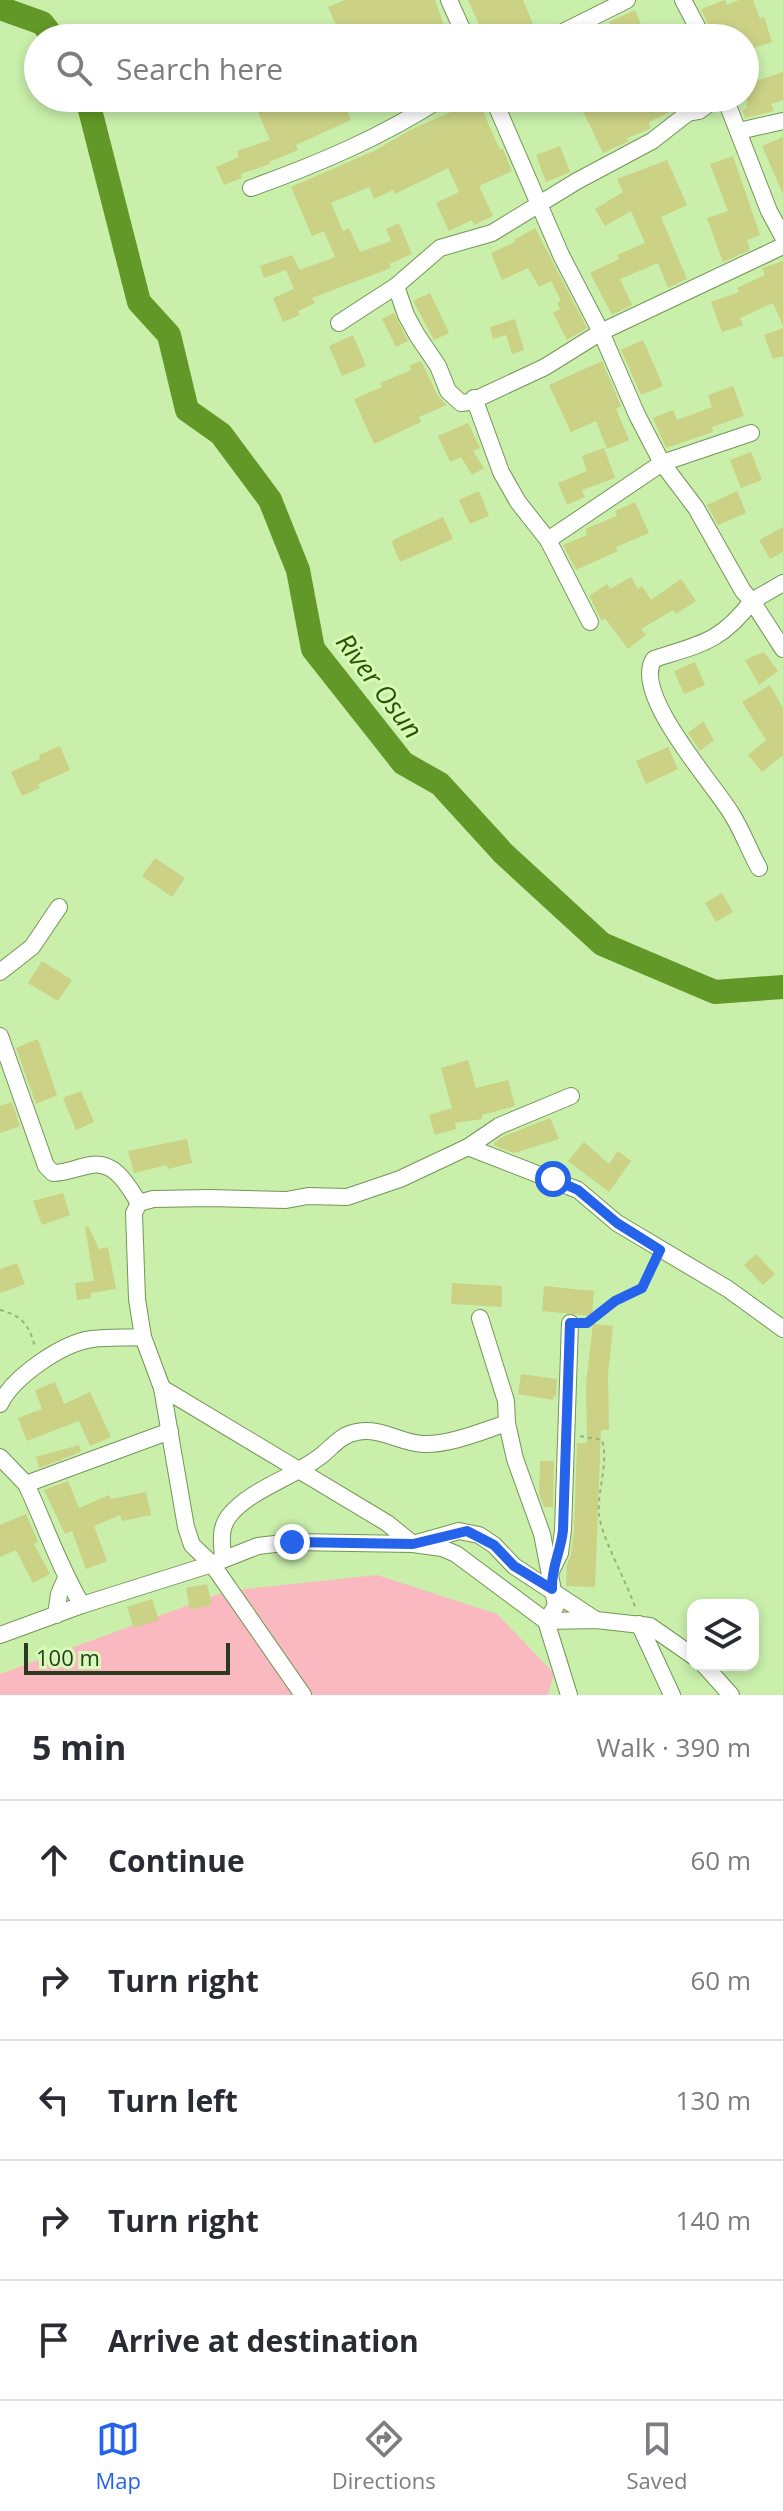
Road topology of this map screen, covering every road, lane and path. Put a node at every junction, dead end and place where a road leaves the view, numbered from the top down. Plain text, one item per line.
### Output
1 (449, 0) edge
2 (627, 0) edge
3 (689, 1) edge
4 (460, 24) edge
5 (579, 24) edge
6 (698, 24) edge
7 (420, 112) edge
8 (499, 112) edge
9 (694, 112) edge
10 (731, 112) edge
11 (783, 121) edge
12 (739, 131) junction
13 (251, 188) dead end
14 (539, 203) junction
15 (783, 237) edge
16 (783, 246) edge
17 (396, 286) junction
18 (339, 323) dead end
19 (601, 332) junction
20 (474, 398) junction
21 (751, 433) dead end
22 (662, 463) junction
23 (548, 540) junction
24 (783, 583) edge
25 (752, 601) junction
26 (590, 622) dead end
27 (783, 649) edge
28 (759, 868) dead end
29 (59, 907) dead end
30 (0, 972) edge
31 (0, 1036) edge
32 (571, 1096) dead end
33 (468, 1147) junction
34 (139, 1203) junction
35 (660, 1250) junction
36 (0, 1310) edge
37 (480, 1318) dead end
38 (570, 1323) joint
39 (783, 1329) edge
40 (143, 1337) junction
41 (39, 1363) junction
42 (162, 1388) junction
43 (0, 1404) edge
44 (507, 1423) junction
45 (170, 1431) junction
46 (567, 1436) junction
47 (0, 1457) edge
48 (300, 1470) junction
49 (26, 1484) junction
50 (413, 1544) junction
51 (218, 1561) junction
52 (514, 1566) junction
53 (551, 1571) junction
54 (66, 1578) junction
55 (552, 1589) junction
56 (520, 1601) junction
57 (82, 1605) junction
58 (56, 1615) junction
59 (596, 1620) junction
60 (546, 1621) junction
61 (639, 1624) junction
62 (0, 1635) edge
63 (687, 1652) edge
64 (709, 1671) edge
65 (303, 1695) edge
66 (569, 1695) edge
67 (672, 1695) edge
68 (731, 1695) edge

1 - 4 street
2 - 5 street
3 - 6 street
7 - 13 street
8 - 14 street
9 - 14 street
10 - 12 street
11 - 12 street
12 - 15 street
14 - 17 street
14 - 19 street
16 - 19 street
17 - 18 street
17 - 20 street
19 - 20 street
19 - 22 street
20 - 23 street
21 - 22 street
22 - 23 street
22 - 25 street
23 - 26 street
24 - 25 street
25 - 27 street
25 - 28 street
29 - 30 street
31 - 34 street
32 - 33 street
33 - 34 street
33 - 35 street
34 - 40 street
35 - 38 path
35 - 39 street
36 - 41 path
37 - 44 street
38 - 46 street
40 - 41 street
40 - 42 street
41 - 43 street
42 - 45 street
42 - 48 street
44 - 48 street
44 - 53 street
45 - 49 street
45 - 51 street
46 - 53 street
46 - 61 path
47 - 49 street
48 - 50 street
48 - 51 street
49 - 54 street
50 - 51 street
50 - 52 street
50 - 56 street
51 - 57 street
51 - 65 street
52 - 55 street
52 - 56 street
53 - 55 street
54 - 57 street
54 - 58 street
55 - 59 street
55 - 60 street
56 - 60 street
57 - 58 street
58 - 62 street
59 - 60 street
59 - 61 street
60 - 66 street
61 - 63 street
61 - 67 street
64 - 68 street

